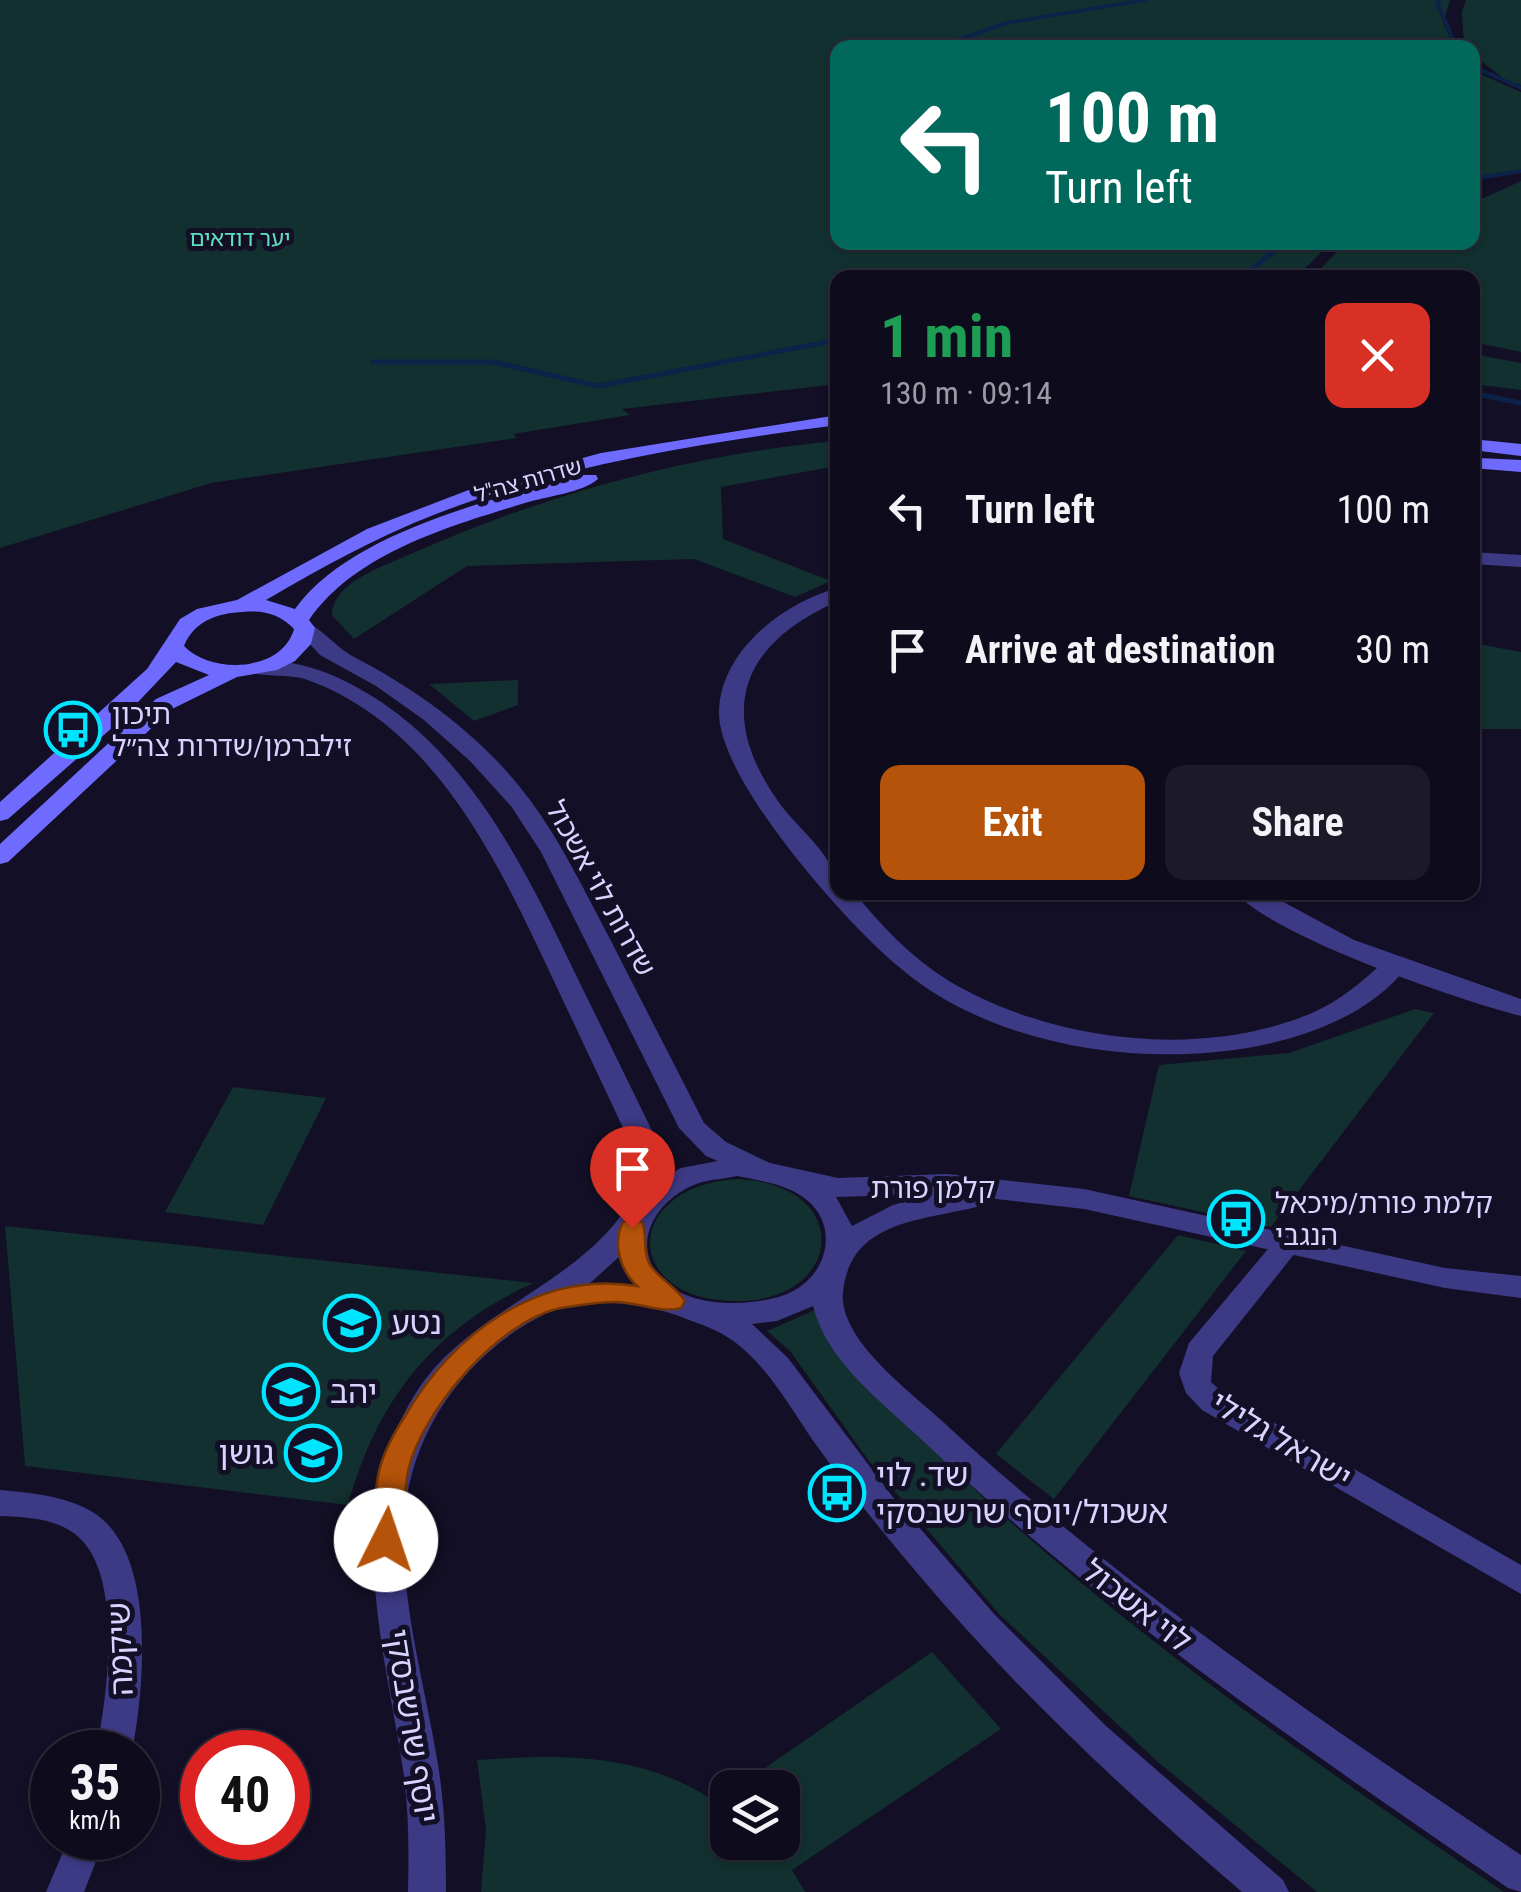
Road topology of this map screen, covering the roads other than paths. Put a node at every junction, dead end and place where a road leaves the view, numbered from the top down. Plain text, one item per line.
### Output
1 (830, 421) edge
2 (830, 436) edge
3 (1521, 450) edge
4 (1480, 459) edge
5 (1480, 461) edge
6 (1521, 466) edge
7 (1480, 559) edge
8 (1521, 562) edge
9 (830, 598) edge
10 (241, 606) junction
11 (302, 623) junction
12 (174, 648) junction
13 (249, 669) junction
14 (0, 814) edge
15 (0, 856) edge
16 (830, 879) edge
17 (847, 900) edge
18 (1261, 900) edge
19 (1395, 965) junction
20 (1521, 1008) edge
21 (772, 1171) junction
22 (1084, 1199) junction
23 (640, 1212) junction
24 (1289, 1244) junction
25 (838, 1261) junction
26 (1521, 1286) edge
27 (687, 1306) junction
28 (524, 1311) junction
29 (0, 1504) edge
30 (1521, 1581) edge
31 (118, 1730) edge
32 (78, 1860) edge
33 (1521, 1876) edge
34 (65, 1892) edge
35 (427, 1892) edge
36 (1270, 1892) edge

1 - 10 main road, שדרות צה"ל
2 - 11 main road, שדרות צה"ל
3 - 4 main road
5 - 6 main road
7 - 8 street
9 - 16 street
10 - 11 main road
10 - 12 main road
11 - 13 main road, שדרות צה"ל
11 - 21 street, שדרות לוי אשכול
12 - 13 main road
12 - 14 main road
13 - 15 main road
13 - 23 street
17 - 19 street
18 - 19 street
19 - 20 street
21 - 22 street, קלמן פורת
21 - 23 street
21 - 25 street
22 - 24 street, קלמן פורת
22 - 25 street, קלמן פורת
23 - 27 street
23 - 28 street, יוסף שרשבסקי
24 - 26 street, קלמן פורת
24 - 30 street, ישראל גלילי
25 - 27 street
25 - 33 street, לוי אשכול
27 - 28 street, יוסף שרשבסקי
27 - 36 street
28 - 35 street, יוסף שרשבסקי
29 - 31 street, שיקמה
32 - 34 street

